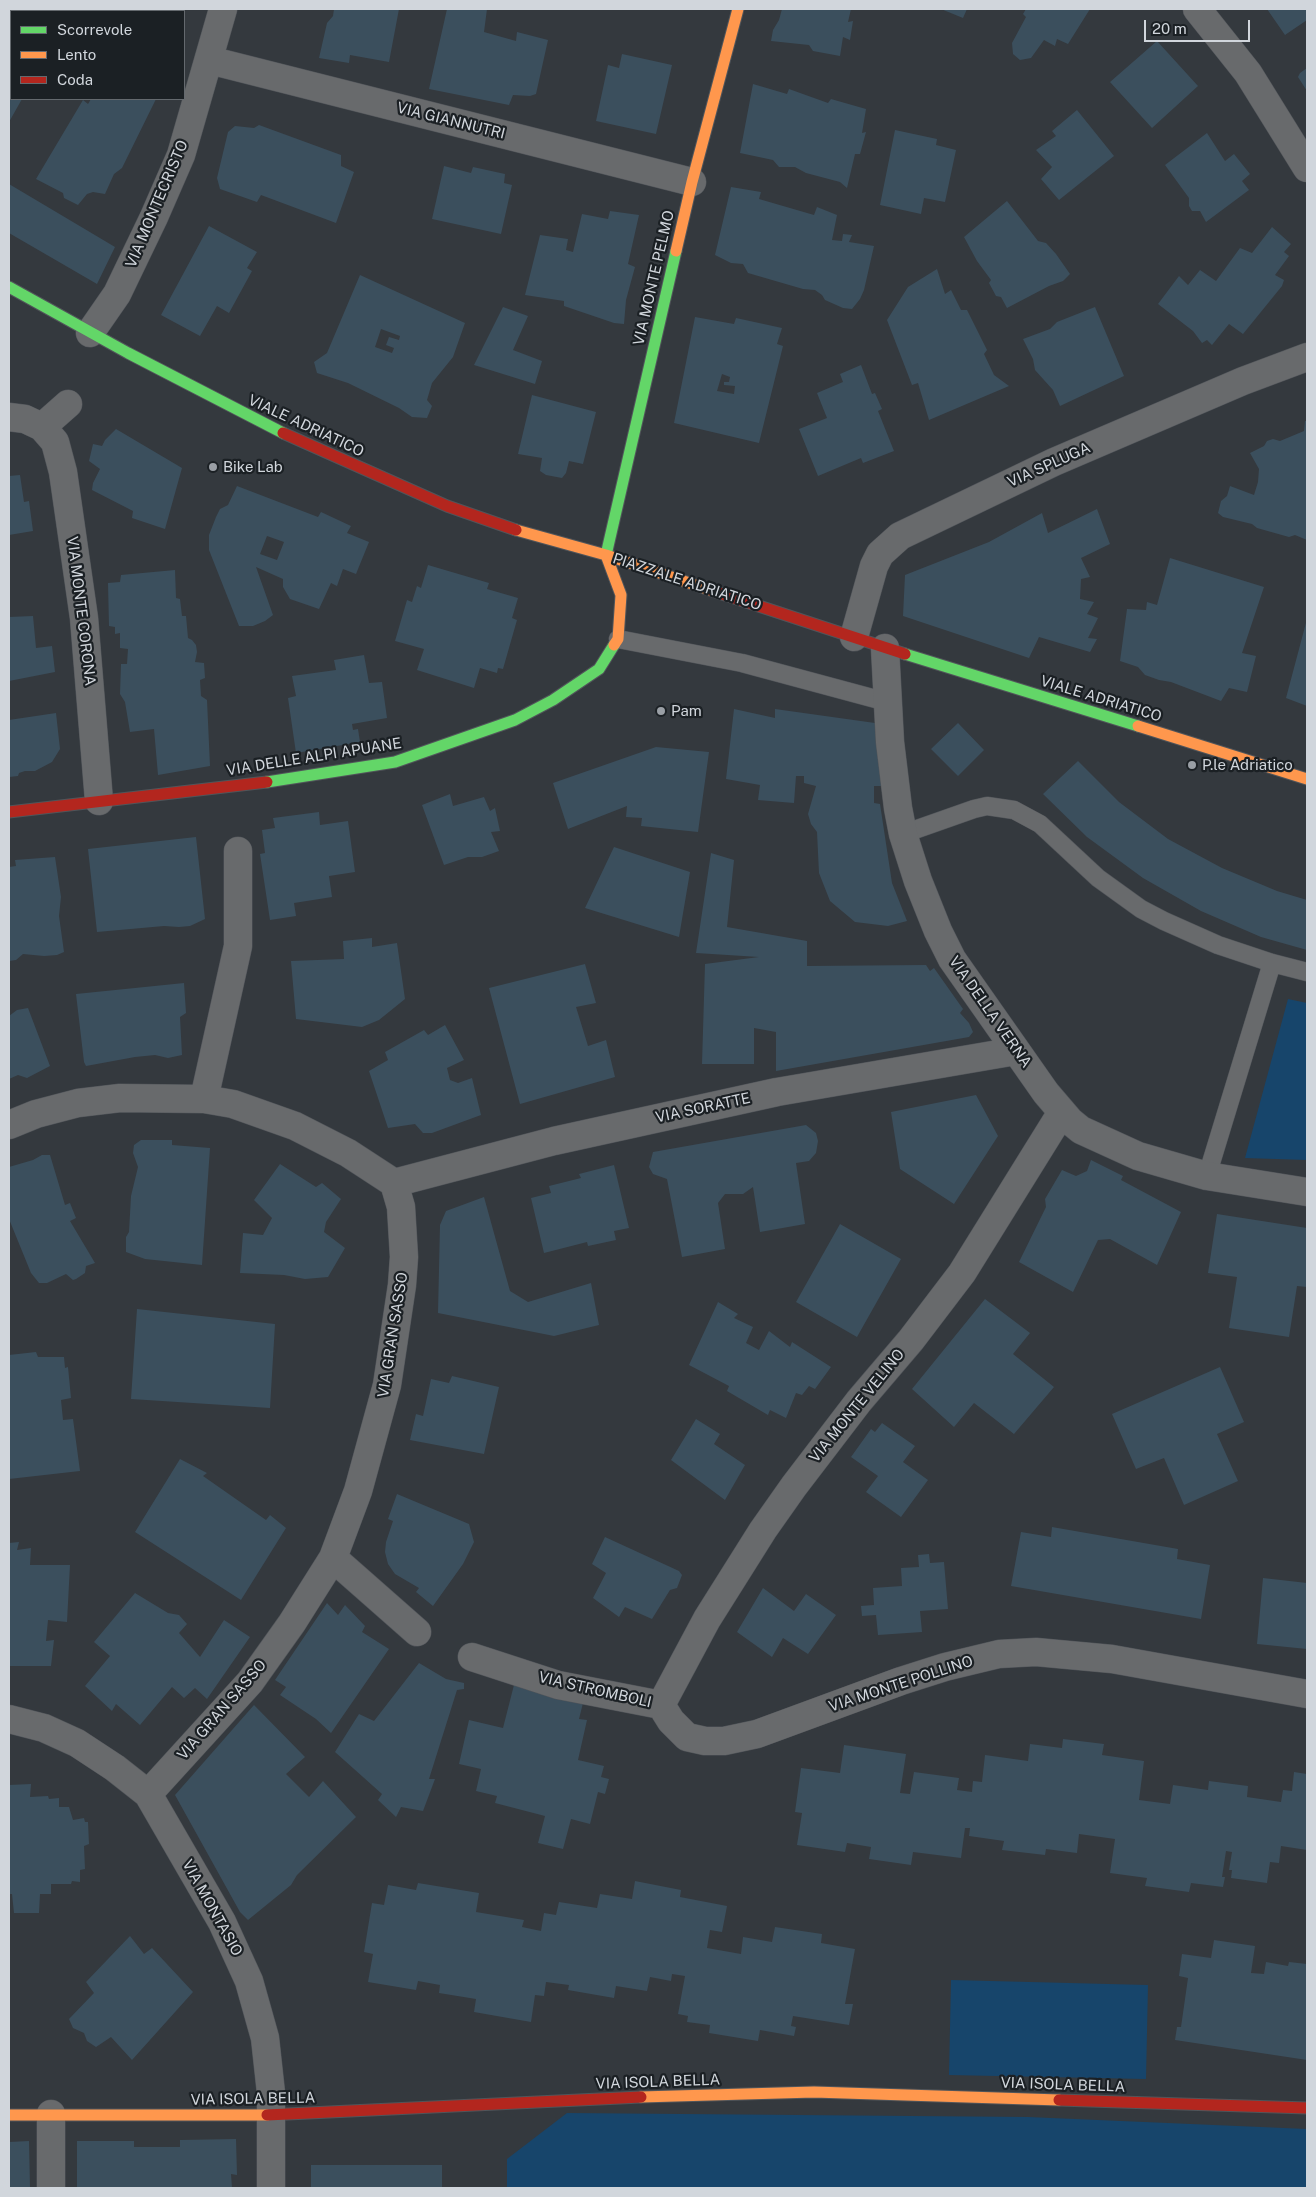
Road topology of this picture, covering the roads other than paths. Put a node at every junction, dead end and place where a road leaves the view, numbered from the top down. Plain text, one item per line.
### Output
1 (223, 9) edge
2 (738, 9) edge
3 (1197, 9) edge
4 (209, 60) junction
5 (1307, 168) edge
6 (692, 182) junction
7 (9, 287) edge
8 (90, 332) junction
9 (1307, 356) edge
10 (68, 404) dead end
11 (9, 417) edge
12 (42, 427) junction
13 (606, 555) junction
14 (854, 637) junction
15 (618, 638) junction
16 (885, 648) junction
17 (887, 702) junction
18 (1307, 779) edge
19 (100, 802) junction
20 (9, 812) edge
21 (903, 834) junction
22 (238, 851) dead end
23 (1272, 963) junction
24 (1307, 972) edge
25 (1016, 1051) junction
26 (204, 1099) junction
27 (1062, 1112) junction
28 (9, 1125) edge
29 (1207, 1176) junction
30 (394, 1183) junction
31 (1307, 1192) edge
32 (333, 1558) junction
33 (417, 1632) dead end
34 (472, 1657) dead end
35 (1307, 1694) edge
36 (661, 1705) junction
37 (9, 1719) edge
38 (148, 1794) junction
39 (1307, 2108) edge
40 (51, 2114) junction
41 (271, 2114) junction
42 (9, 2115) edge
43 (51, 2188) edge
44 (271, 2188) edge

1 - 4 street, VIA MONTECRISTO
2 - 6 street, VIA MONTE PELMO
3 - 5 street
4 - 6 street, VIA GIANNUTRI
4 - 8 street, VIA MONTECRISTO
6 - 13 street, VIA MONTE PELMO
7 - 8 street, VIALE ADRIATICO
8 - 13 street, VIALE ADRIATICO
9 - 14 street, VIA SPLUGA
10 - 12 street
11 - 12 street
12 - 19 street, VIA MONTE CORONA
13 - 14 street, PIAZZALE ADRIATICO
13 - 15 street, PIAZZALE ADRIATICO
14 - 16 street, PIAZZALE ADRIATICO
15 - 17 lane
15 - 19 street, VIA DELLE ALPI APUANE
16 - 17 street, VIA DELLA VERNA
16 - 18 street, VIALE ADRIATICO
17 - 21 street, VIA DELLA VERNA
19 - 20 street, VIA DELLE ALPI APUANE
21 - 23 lane
21 - 25 street, VIA DELLA VERNA
22 - 26 street
23 - 24 lane
23 - 29 lane
25 - 27 street, VIA DELLA VERNA
25 - 30 street, VIA SORATTE
26 - 28 street
26 - 30 street
27 - 29 street, VIA DELLA VERNA
27 - 36 street, VIA MONTE VELINO
29 - 31 street, VIA DELLA VERNA
30 - 32 street, VIA GRAN SASSO
32 - 33 street
32 - 38 street, VIA GRAN SASSO
34 - 36 street, VIA STROMBOLI
35 - 36 street, VIA MONTE POLLINO
37 - 38 street, VIA MONTASIO
38 - 41 street, VIA MONTASIO
39 - 41 street, VIA ISOLA BELLA
40 - 41 street, VIA ISOLA BELLA
40 - 42 street, VIA ISOLA BELLA
40 - 43 street
41 - 44 street, VIA MONTASIO

